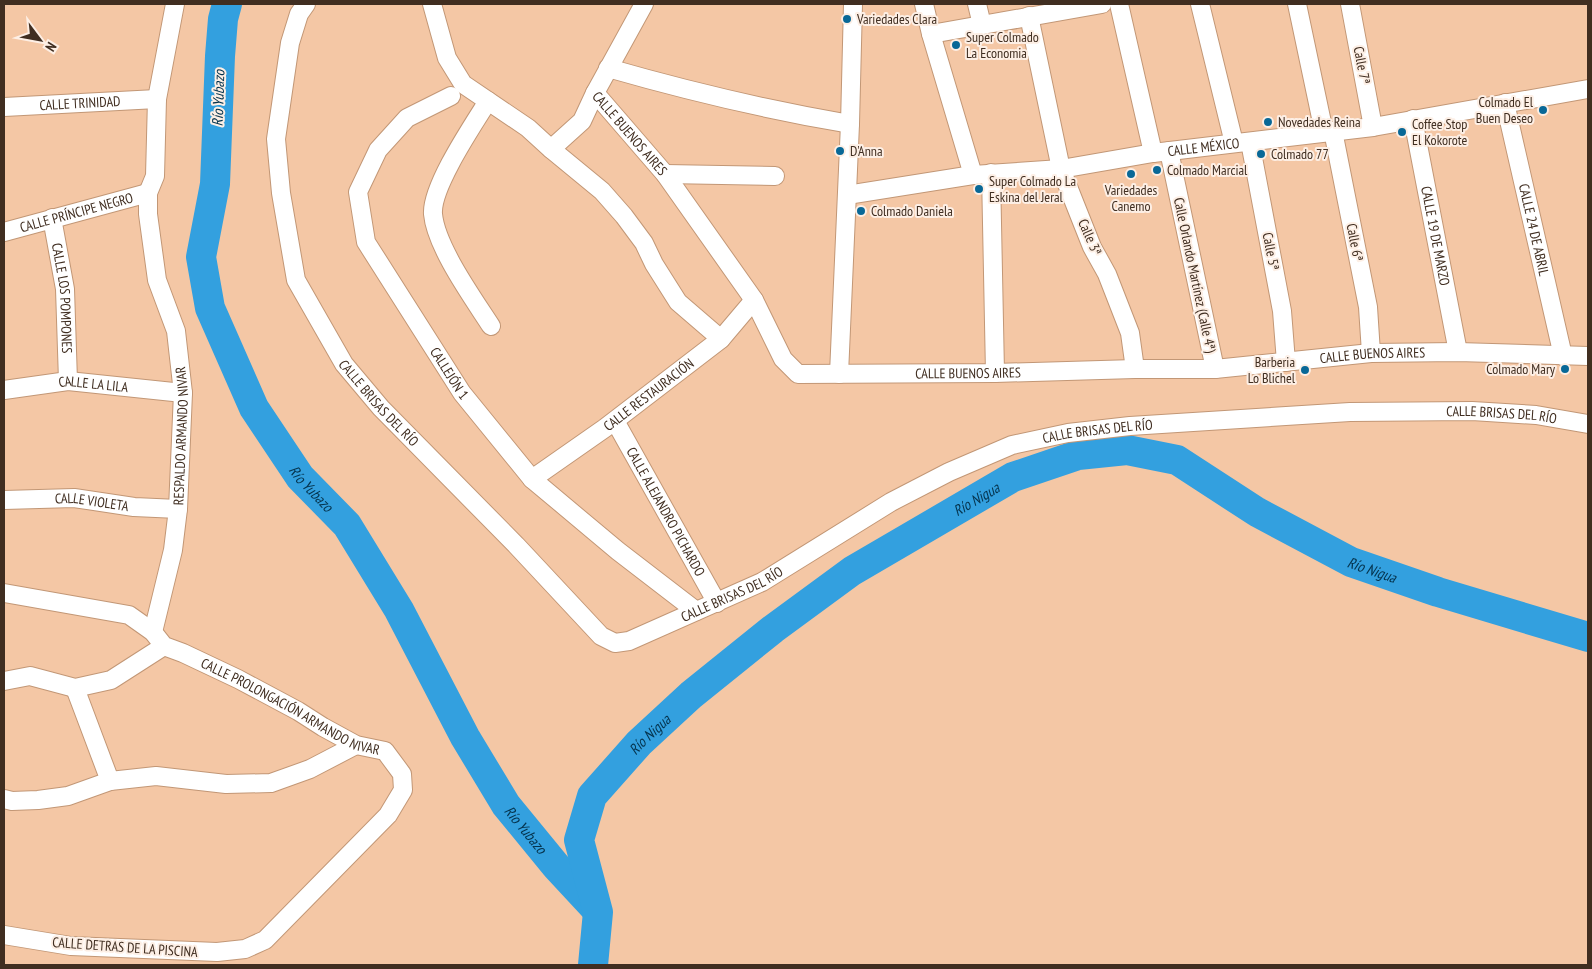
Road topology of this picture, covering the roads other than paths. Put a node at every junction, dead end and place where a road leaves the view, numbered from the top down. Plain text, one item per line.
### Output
1 (175, 4) edge
2 (306, 4) edge
3 (432, 4) edge
4 (644, 4) edge
5 (853, 4) edge
6 (924, 4) edge
7 (977, 4) edge
8 (1102, 4) edge
9 (1119, 4) edge
10 (1200, 4) edge
11 (1298, 4) edge
12 (1350, 4) edge
13 (1070, 6) edge
14 (1029, 16) junction
15 (982, 25) junction
16 (931, 34) junction
17 (608, 68) junction
18 (1588, 89) edge
19 (595, 93) junction
20 (450, 96) dead end
21 (157, 99) junction
22 (488, 101) junction
23 (1505, 103) junction
24 (4, 107) edge
25 (1413, 119) junction
26 (850, 124) junction
27 (1373, 127) junction
28 (1329, 132) junction
29 (1242, 142) junction
30 (551, 149) junction
31 (1161, 152) junction
32 (1062, 169) junction
33 (991, 173) junction
34 (666, 174) junction
35 (775, 176) dead end
36 (973, 176) junction
37 (148, 193) junction
38 (847, 195) junction
39 (52, 218) junction
40 (4, 232) edge
41 (754, 300) junction
42 (491, 326) dead end
43 (722, 339) junction
44 (1458, 352) junction
45 (1371, 353) junction
46 (1563, 356) junction
47 (1588, 356) edge
48 (1286, 362) junction
49 (1135, 369) junction
50 (1214, 369) junction
51 (995, 373) junction
52 (839, 374) junction
53 (68, 381) junction
54 (4, 390) edge
55 (183, 393) junction
56 (615, 421) junction
57 (1588, 424) edge
58 (532, 479) junction
59 (4, 500) edge
60 (178, 509) junction
61 (4, 592) edge
62 (717, 603) junction
63 (696, 611) junction
64 (153, 632) junction
65 (164, 646) junction
66 (4, 681) edge
67 (75, 688) junction
68 (356, 745) junction
69 (110, 781) junction
70 (4, 799) edge
71 (4, 935) edge
72 (217, 952) joint

1 - 21 street, RESPALDO ARMANDO NIVAR
2 - 63 street, CALLE BRISAS DEL RÍO
3 - 22 street
4 - 17 street, CALLE BUENOS AIRES
5 - 26 street
6 - 16 street
7 - 15 street
8 - 13 street
9 - 31 street, Calle Orlando Martínez (Calle 4ª)
10 - 29 street, Calle 5ª
11 - 28 street, Calle 6ª
12 - 27 street, Calle 7ª
13 - 14 street
14 - 15 street
14 - 32 street, Calle 3ª
15 - 16 street
16 - 36 street
17 - 19 street, CALLE BUENOS AIRES
17 - 26 street
18 - 23 street, CALLE MÉXICO
19 - 30 street
19 - 34 street, CALLE BUENOS AIRES
20 - 58 street, CALLEJÓN 1
21 - 24 street, CALLE TRINIDAD
21 - 37 street, RESPALDO ARMANDO NIVAR
22 - 30 street
22 - 42 street
23 - 25 street, CALLE MÉXICO
23 - 46 street, CALLE 24 DE ABRIL
25 - 27 street, CALLE MÉXICO
25 - 44 street, CALLE 19 DE MARZO
26 - 38 street
27 - 28 street, CALLE MÉXICO
28 - 29 street, CALLE MÉXICO
28 - 45 street, Calle 6ª
29 - 31 street, CALLE MÉXICO
29 - 48 street, Calle 5ª
30 - 43 street
31 - 32 street, CALLE MÉXICO
31 - 50 street, Calle Orlando Martínez (Calle 4ª)
32 - 33 street, CALLE MÉXICO
32 - 49 street, Calle 3ª
33 - 36 street, CALLE MÉXICO
33 - 51 street
34 - 35 street
34 - 41 street, CALLE BUENOS AIRES
36 - 38 street, CALLE MÉXICO
37 - 39 street, CALLE PRÍNCIPE NEGRO
37 - 55 street, RESPALDO ARMANDO NIVAR
38 - 52 street
39 - 40 street, CALLE PRÍNCIPE NEGRO
39 - 53 street, CALLE LOS POMPONES
41 - 43 street, CALLE RESTAURACIÓN
41 - 52 street, CALLE BUENOS AIRES
43 - 56 street, CALLE RESTAURACIÓN
44 - 45 street, CALLE BUENOS AIRES
44 - 46 street, CALLE BUENOS AIRES
45 - 48 street, CALLE BUENOS AIRES
46 - 47 street, CALLE BUENOS AIRES
48 - 50 street, CALLE BUENOS AIRES
49 - 50 street, CALLE BUENOS AIRES
49 - 51 street, CALLE BUENOS AIRES
51 - 52 street, CALLE BUENOS AIRES
53 - 54 street, CALLE LA LILA
53 - 55 street, CALLE LA LILA
55 - 60 street, RESPALDO ARMANDO NIVAR
56 - 58 street, CALLE RESTAURACIÓN
56 - 62 street, CALLE ALEJANDRO PICHARDO
57 - 62 street, CALLE BRISAS DEL RÍO
58 - 63 street, CALLEJÓN 1
59 - 60 street, CALLE VIOLETA
60 - 64 street, RESPALDO ARMANDO NIVAR
61 - 64 street
62 - 63 street, CALLE BRISAS DEL RÍO
64 - 65 street
65 - 67 street
65 - 68 street, CALLE PROLONGACIÓN ARMANDO NIVAR
66 - 67 street
67 - 69 street
68 - 69 street
68 - 72 street, CALLE PROLONGACIÓN ARMANDO NIVAR
69 - 70 street
71 - 72 street, CALLE DETRAS DE LA PISCINA

